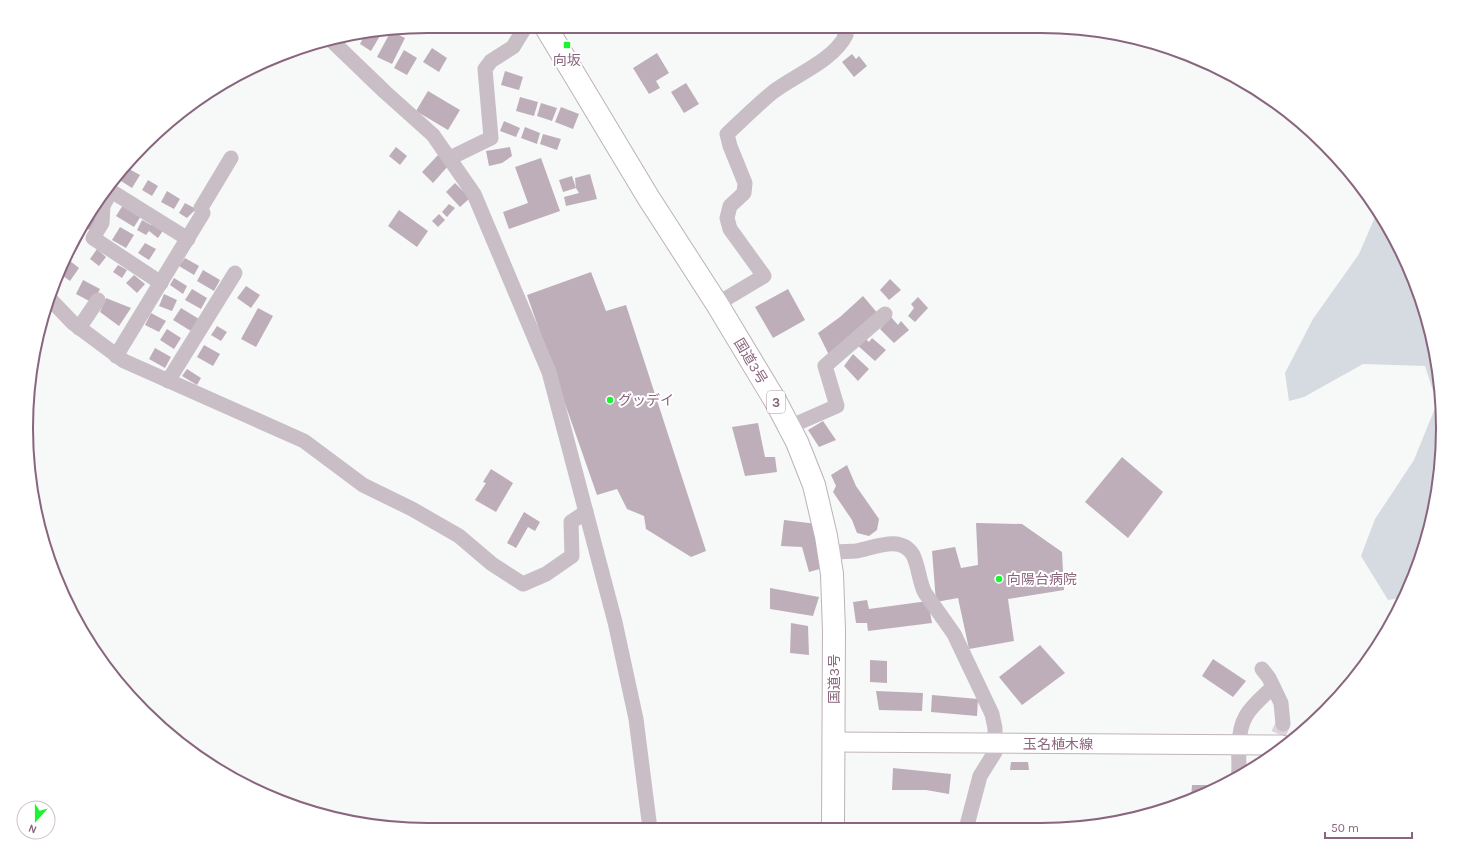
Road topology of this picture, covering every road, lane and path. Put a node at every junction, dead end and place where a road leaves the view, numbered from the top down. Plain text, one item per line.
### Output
1 (522, 33) edge
2 (549, 33) edge
3 (845, 33) edge
4 (335, 44) edge
5 (231, 158) dead end
6 (450, 158) junction
7 (112, 192) edge
8 (106, 201) edge
9 (188, 239) junction
10 (235, 273) dead end
11 (161, 283) junction
12 (98, 300) dead end
13 (53, 303) edge
14 (717, 304) junction
15 (885, 314) dead end
16 (79, 328) junction
17 (116, 356) junction
18 (168, 382) junction
19 (789, 427) junction
20 (586, 512) junction
21 (829, 553) junction
22 (1262, 669) dead end
23 (1273, 687) junction
24 (1283, 724) tunnel mouth
25 (834, 742) junction
26 (996, 743) junction
27 (1238, 745) junction
28 (1275, 745) edge
29 (1239, 769) edge
30 (649, 823) edge
31 (833, 823) edge
32 (968, 823) edge

1 - 6 street
2 - 14 highway, 国道3号 / 3
3 - 14 street
4 - 6 street
5 - 9 street
6 - 20 street
7 - 9 street
8 - 11 street
9 - 11 street
10 - 18 street
11 - 17 street
12 - 16 street
13 - 16 street
14 - 19 highway, 国道3号 / 3
15 - 19 street
16 - 17 street
17 - 18 street
18 - 20 street
19 - 21 highway, 国道3号 / 3
20 - 30 street
21 - 25 highway, 国道3号 / 3
21 - 26 street
22 - 23 street
23 - 24 street
23 - 27 street
25 - 26 main road, 玉名植木線
25 - 31 highway, 国道3号 / 3
26 - 27 main road, 玉名植木線
26 - 32 street
27 - 28 main road, 玉名植木線
27 - 29 street

